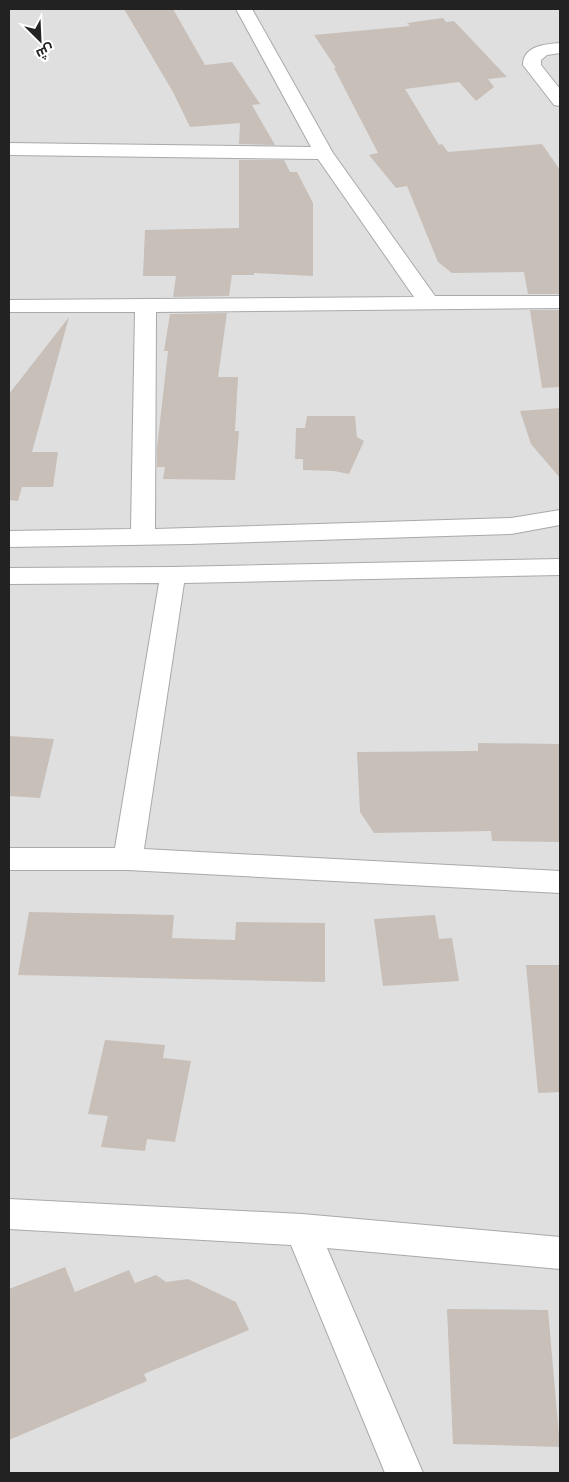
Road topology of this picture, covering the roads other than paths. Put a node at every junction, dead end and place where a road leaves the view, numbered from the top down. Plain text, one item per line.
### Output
1 (244, 9) edge
2 (560, 48) edge
3 (560, 100) edge
4 (9, 149) edge
5 (324, 153) junction
6 (428, 302) junction
7 (560, 302) edge
8 (9, 306) edge
9 (146, 306) junction
10 (560, 518) edge
11 (143, 537) junction
12 (9, 539) edge
13 (560, 567) edge
14 (173, 575) junction
15 (9, 576) edge
16 (9, 859) edge
17 (128, 859) junction
18 (560, 882) edge
19 (9, 1214) edge
20 (302, 1230) junction
21 (560, 1253) edge
22 (404, 1473) edge

1 - 5 street
2 - 3 street
4 - 5 street
5 - 6 street
6 - 7 street
6 - 9 street
8 - 9 street
9 - 11 street
10 - 11 street
11 - 12 street
13 - 14 street
14 - 15 street
14 - 17 street
16 - 17 street
17 - 18 street
19 - 20 street
20 - 21 street
20 - 22 street

